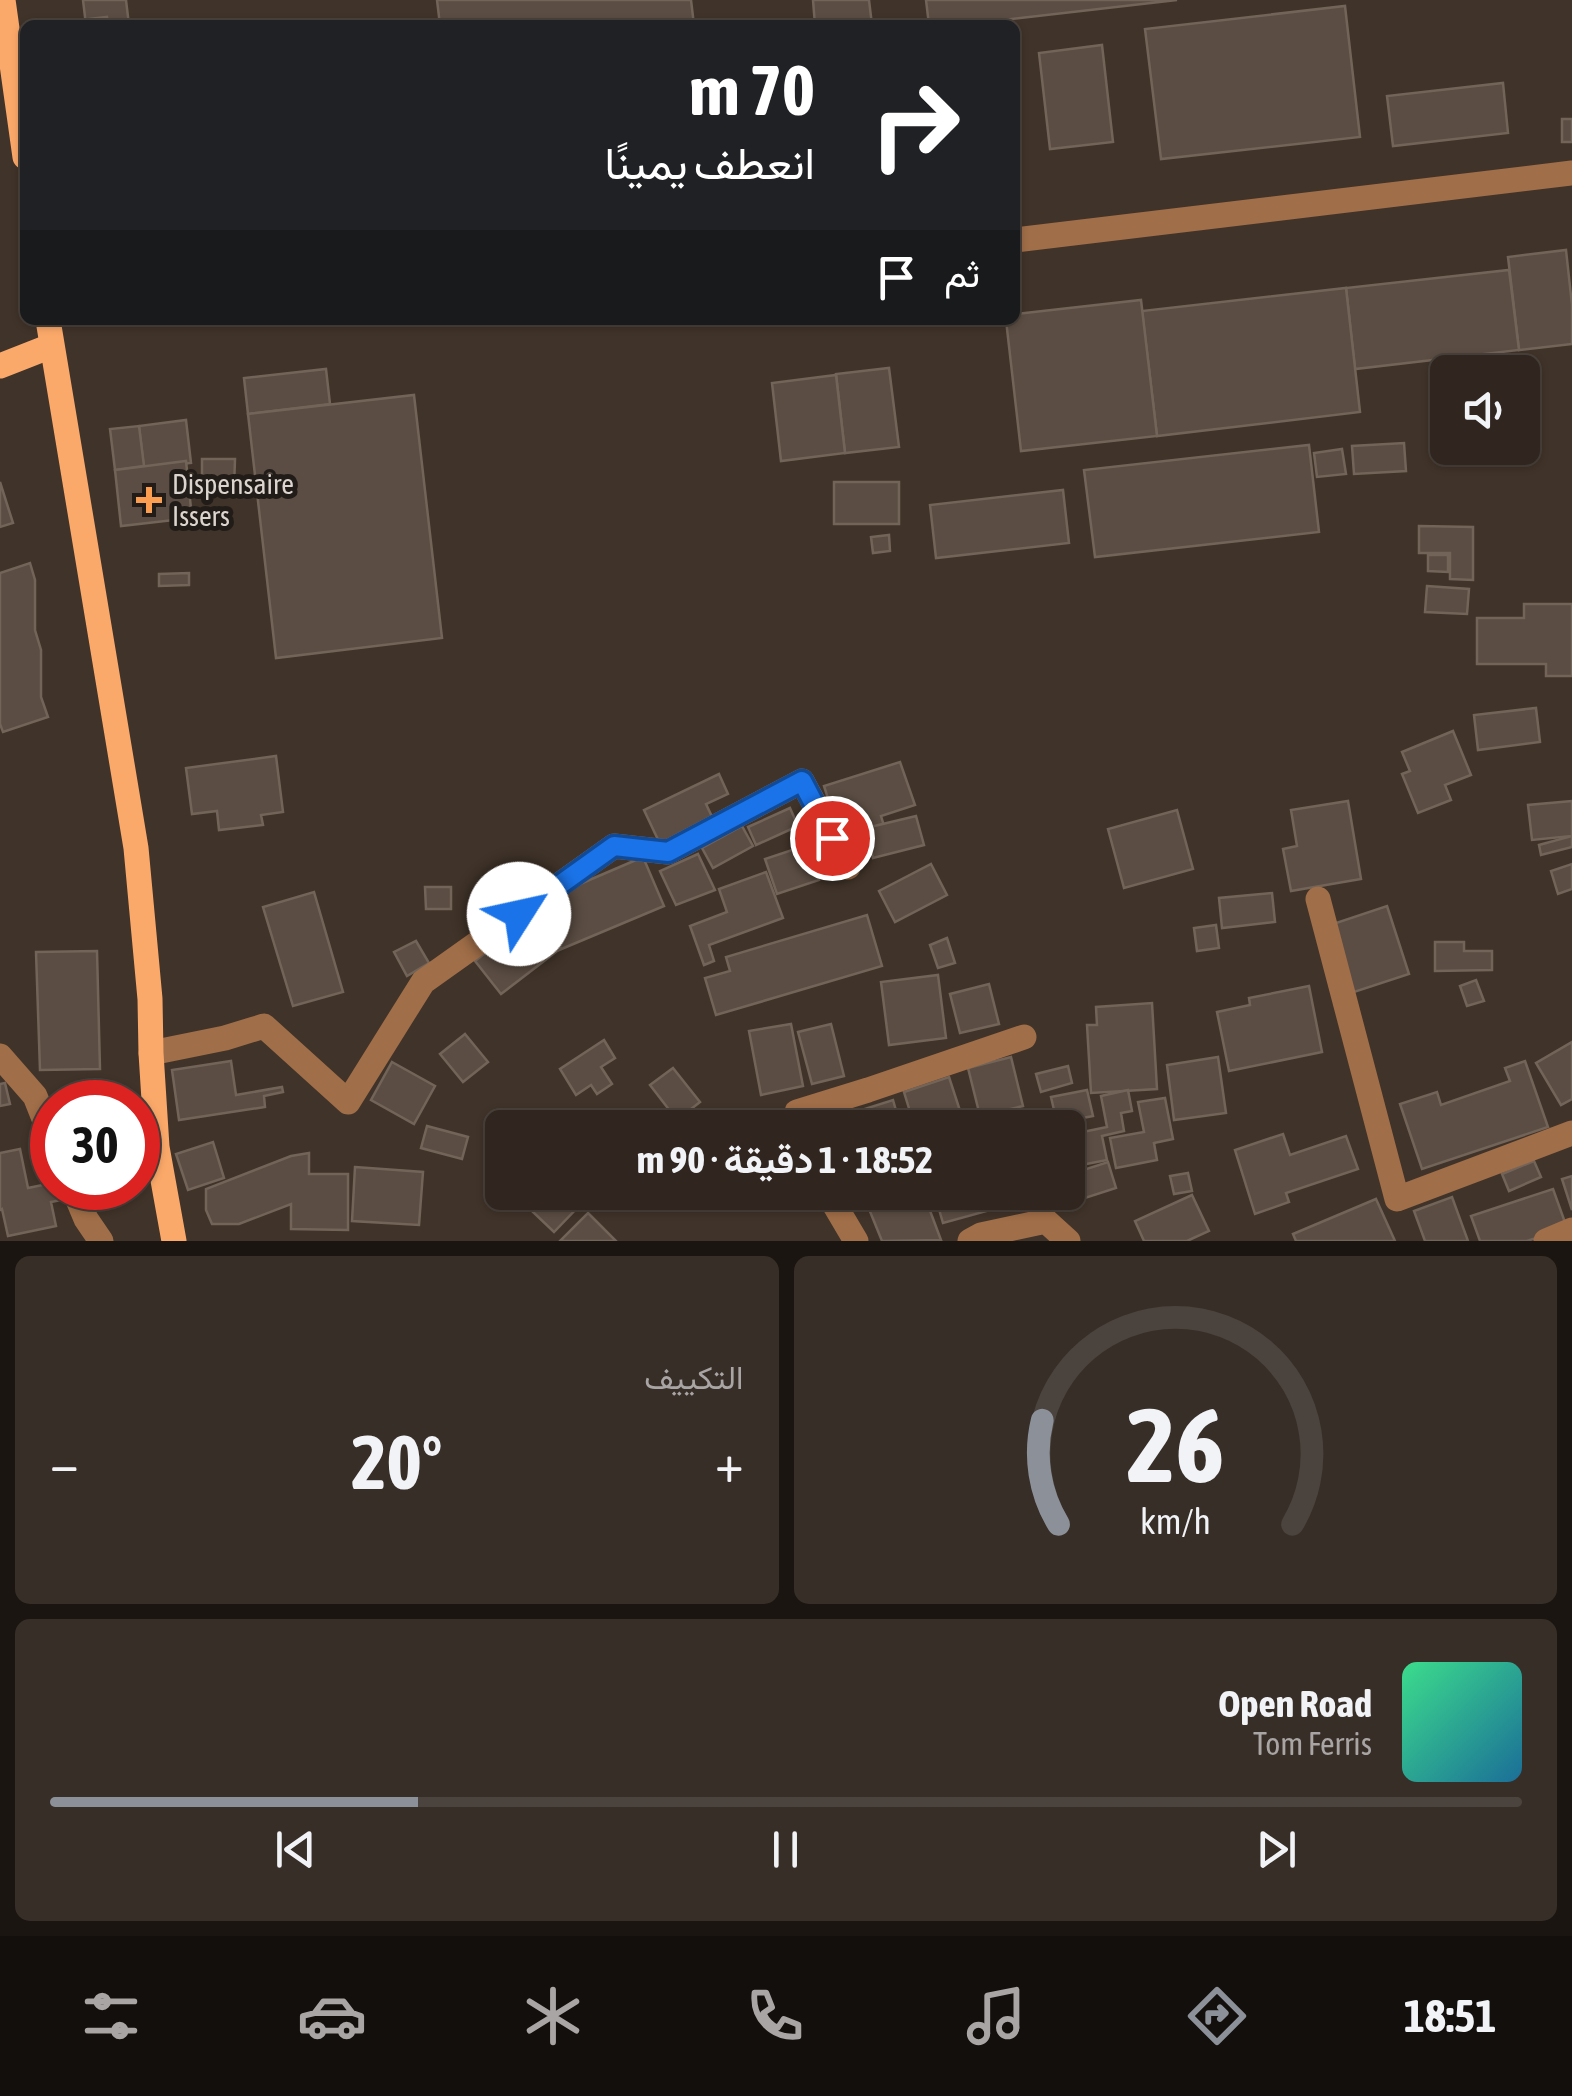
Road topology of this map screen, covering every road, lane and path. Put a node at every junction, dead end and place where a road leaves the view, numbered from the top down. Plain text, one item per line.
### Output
1 (3, 0) edge
2 (20, 121) edge
3 (1572, 173) edge
4 (1020, 239) edge
5 (50, 333) edge
6 (0, 366) edge
7 (848, 867) dead end
8 (1318, 899) dead end
9 (1024, 1037) dead end
10 (151, 1054) junction
11 (0, 1056) edge
12 (30, 1090) edge
13 (803, 1110) edge
14 (1572, 1134) edge
15 (82, 1210) edge
16 (837, 1210) edge
17 (1572, 1230) edge
18 (101, 1241) edge
19 (174, 1241) edge
20 (856, 1241) edge
21 (970, 1241) edge
22 (1068, 1241) edge
23 (1546, 1241) edge

1 - 2 main road
3 - 4 street
5 - 6 main road
5 - 10 main road
7 - 10 street
8 - 14 street
9 - 13 street
10 - 19 main road
11 - 12 street
15 - 18 street
16 - 20 street
17 - 23 street
21 - 22 street

